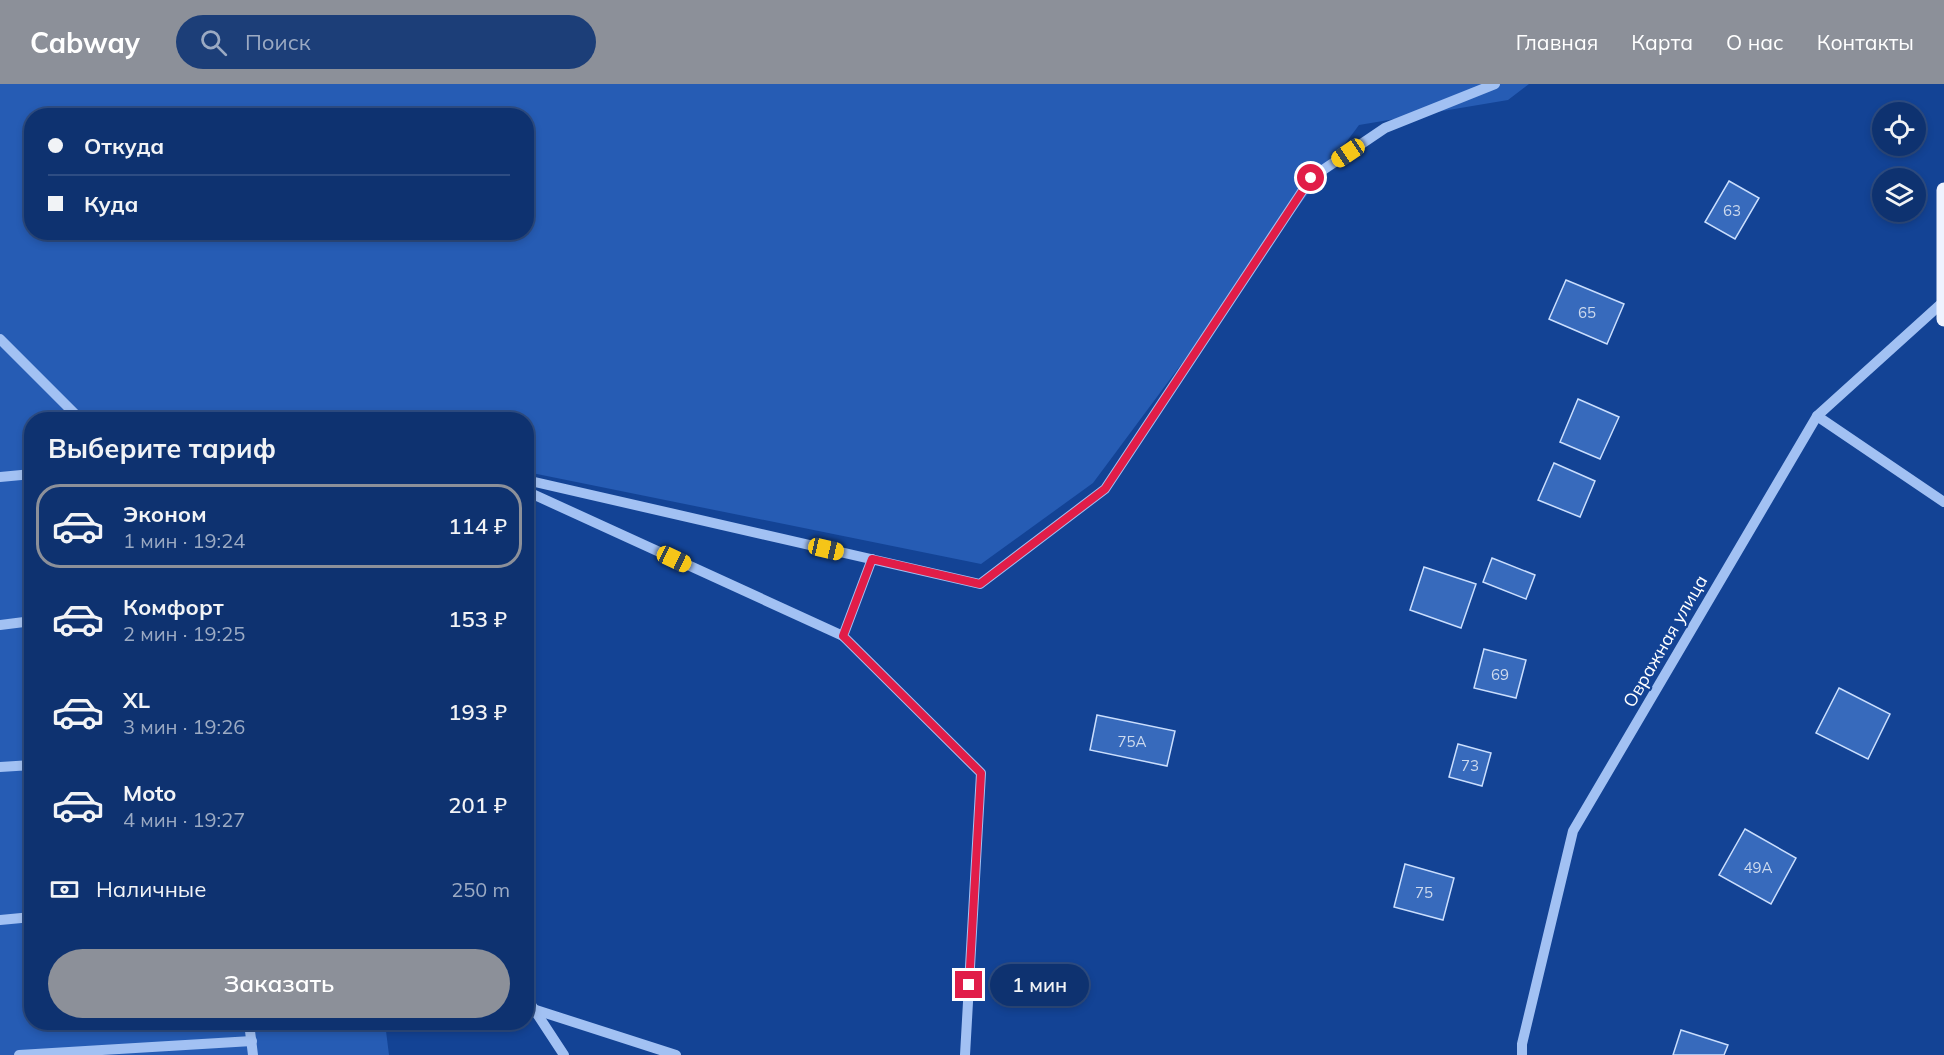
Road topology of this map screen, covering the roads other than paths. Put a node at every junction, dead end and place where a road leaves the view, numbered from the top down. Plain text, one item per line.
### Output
1 (1495, 84) edge
2 (1944, 190) edge
3 (1942, 303) junction
4 (1944, 319) edge
5 (0, 339) edge
6 (73, 412) edge
7 (1817, 416) junction
8 (24, 475) edge
9 (0, 477) edge
10 (534, 482) edge
11 (534, 495) edge
12 (1944, 502) edge
13 (872, 559) junction
14 (24, 622) edge
15 (0, 625) edge
16 (843, 636) junction
17 (24, 766) edge
18 (0, 767) edge
19 (24, 918) edge
20 (0, 920) edge
21 (534, 1007) edge
22 (536, 1010) junction
23 (250, 1030) edge
24 (252, 1041) junction
25 (19, 1055) edge
26 (253, 1055) edge
27 (564, 1055) edge
28 (676, 1055) edge
29 (965, 1055) edge
30 (1522, 1055) edge

1 - 13 street
2 - 3 main road
3 - 4 main road
3 - 7 street, Овражная улица
5 - 6 street
7 - 12 street
7 - 30 street, Овражная улица
8 - 9 street
10 - 13 street
11 - 16 street
13 - 16 street
14 - 15 street
16 - 29 street
17 - 18 street
19 - 20 street
21 - 22 street
22 - 27 street
22 - 28 street
23 - 24 street
24 - 25 street
24 - 26 street

